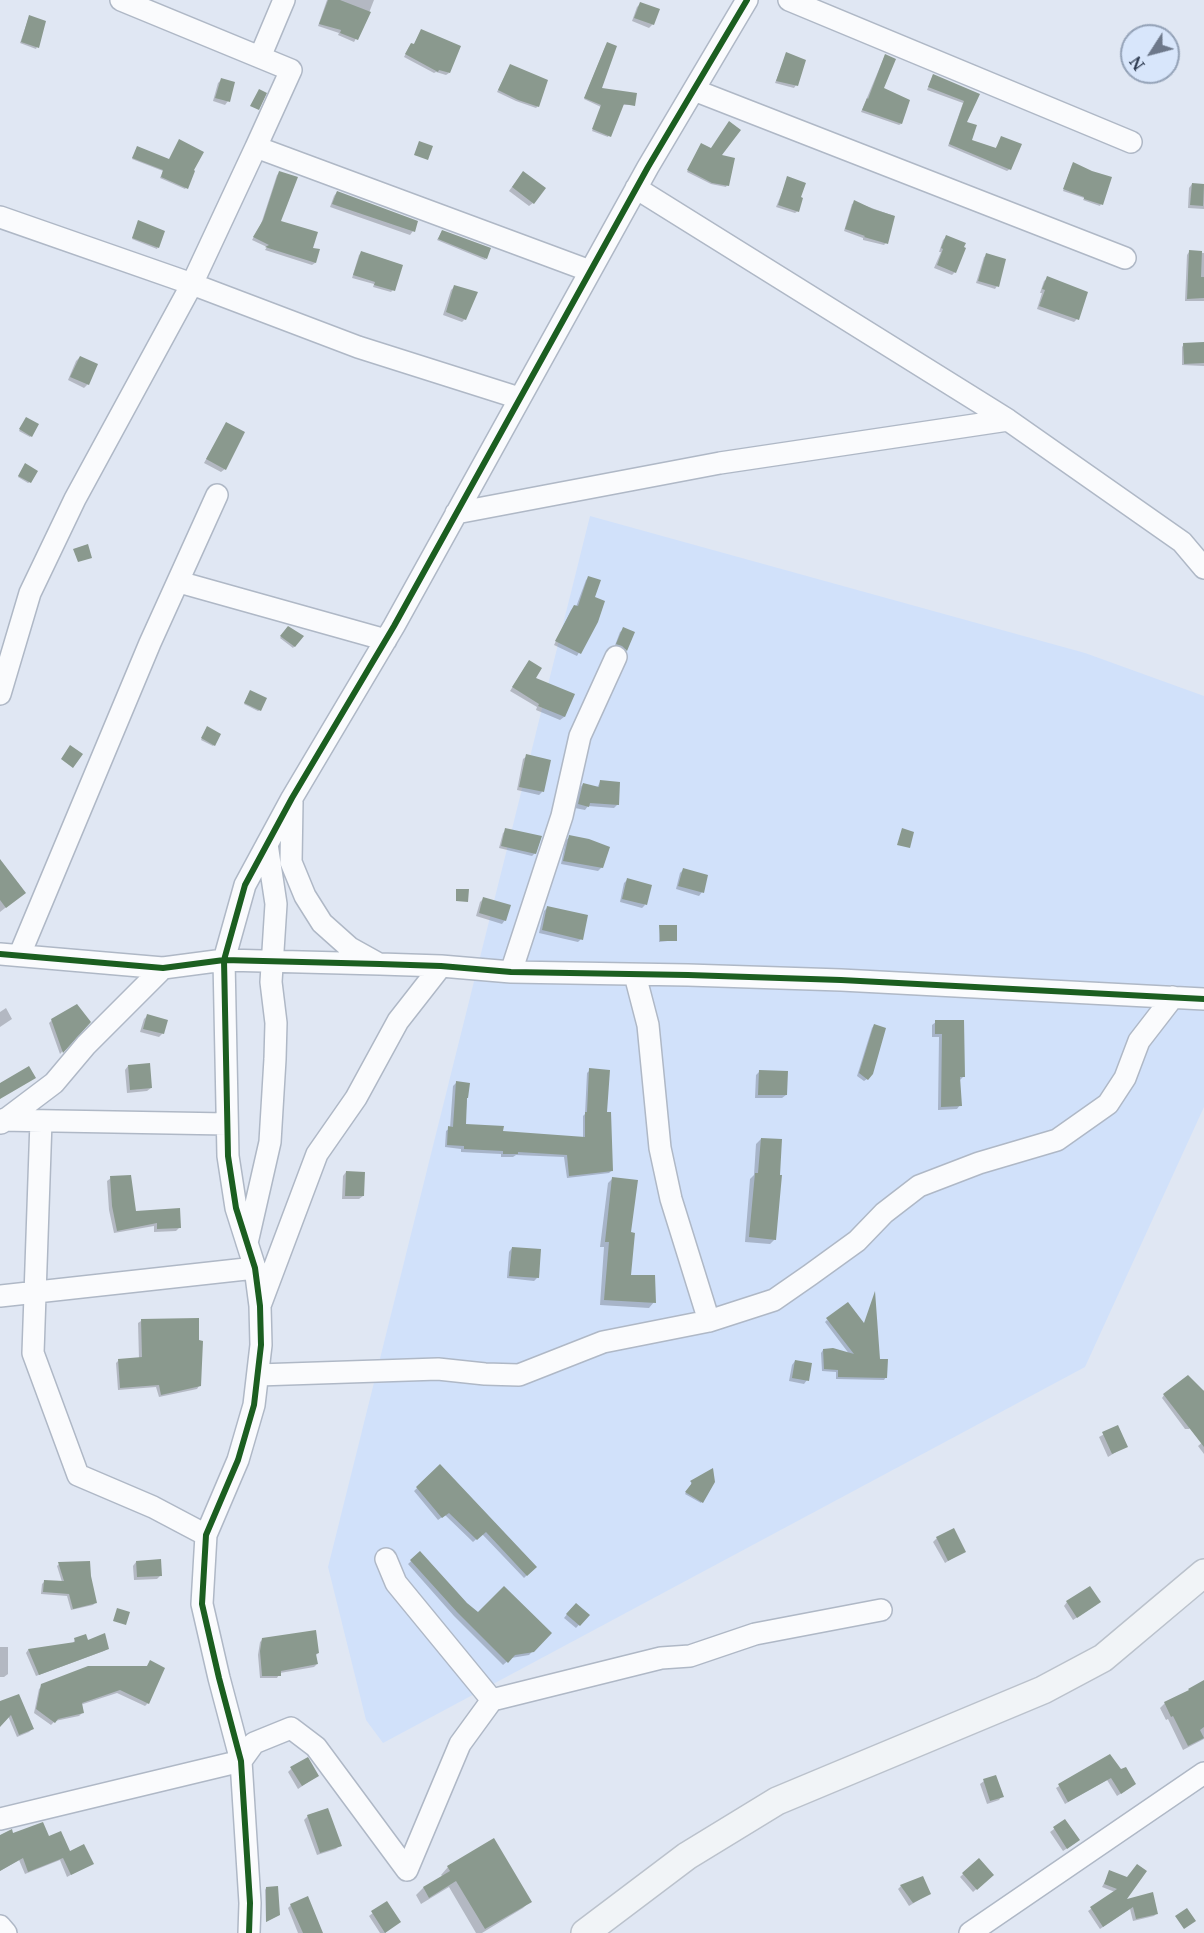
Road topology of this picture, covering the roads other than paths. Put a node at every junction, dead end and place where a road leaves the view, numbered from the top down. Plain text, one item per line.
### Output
1 (121, 0) edge
2 (284, 0) edge
3 (747, 0) edge
4 (789, 0) edge
5 (260, 57) junction
6 (694, 90) junction
7 (1131, 142) dead end
8 (256, 147) junction
9 (636, 188) junction
10 (0, 218) edge
11 (1125, 258) dead end
12 (590, 271) junction
13 (192, 284) junction
14 (519, 398) junction
15 (1008, 420) junction
16 (218, 495) dead end
17 (456, 513) junction
18 (1204, 568) edge
19 (179, 582) junction
20 (387, 640) junction
21 (616, 657) dead end
22 (0, 694) edge
23 (292, 798) junction
24 (267, 844) junction
25 (10, 954) edge
26 (224, 960) junction
27 (272, 961) junction
28 (380, 964) junction
29 (441, 966) junction
30 (163, 968) junction
31 (511, 972) junction
32 (635, 975) junction
33 (1173, 998) junction
34 (1204, 999) edge
35 (2, 1121) edge
36 (41, 1121) junction
37 (227, 1124) junction
38 (247, 1244) junction
39 (255, 1268) junction
40 (35, 1292) junction
41 (0, 1296) edge
42 (260, 1306) junction
43 (709, 1322) junction
44 (258, 1375) junction
45 (206, 1535) junction
46 (386, 1559) dead end
47 (1204, 1573) edge
48 (881, 1610) dead end
49 (492, 1700) junction
50 (241, 1761) junction
51 (1204, 1773) edge
52 (0, 1819) edge
53 (0, 1926) edge
54 (6, 1933) edge
55 (249, 1933) edge
56 (585, 1933) edge
57 (970, 1933) edge

1 - 5 street
2 - 5 street
3 - 6 street
4 - 7 street
5 - 8 street
6 - 9 street
6 - 11 street
8 - 12 street
8 - 13 street
9 - 12 street
9 - 15 street
10 - 13 street
12 - 14 street
13 - 14 street
13 - 22 street
14 - 17 street
15 - 17 street
15 - 18 street
16 - 19 street
17 - 20 street
19 - 20 street
19 - 25 street
20 - 23 street
21 - 31 street
23 - 24 street
23 - 28 street
24 - 26 street
24 - 27 street
25 - 30 street
26 - 27 street
26 - 30 street
26 - 37 street
27 - 28 street
27 - 38 street
28 - 29 street
29 - 31 street
29 - 42 street
30 - 35 street
31 - 32 street
32 - 33 street
32 - 43 street
33 - 34 street
33 - 43 street
35 - 36 street
36 - 37 street
36 - 40 street
37 - 38 street
38 - 39 street
39 - 40 street
39 - 42 street
40 - 41 street
40 - 45 street
42 - 44 street
43 - 44 street
44 - 45 street
45 - 50 street
46 - 49 street
47 - 56 main road
48 - 49 street
49 - 50 street
50 - 52 street
50 - 55 street
51 - 57 street
53 - 54 street

